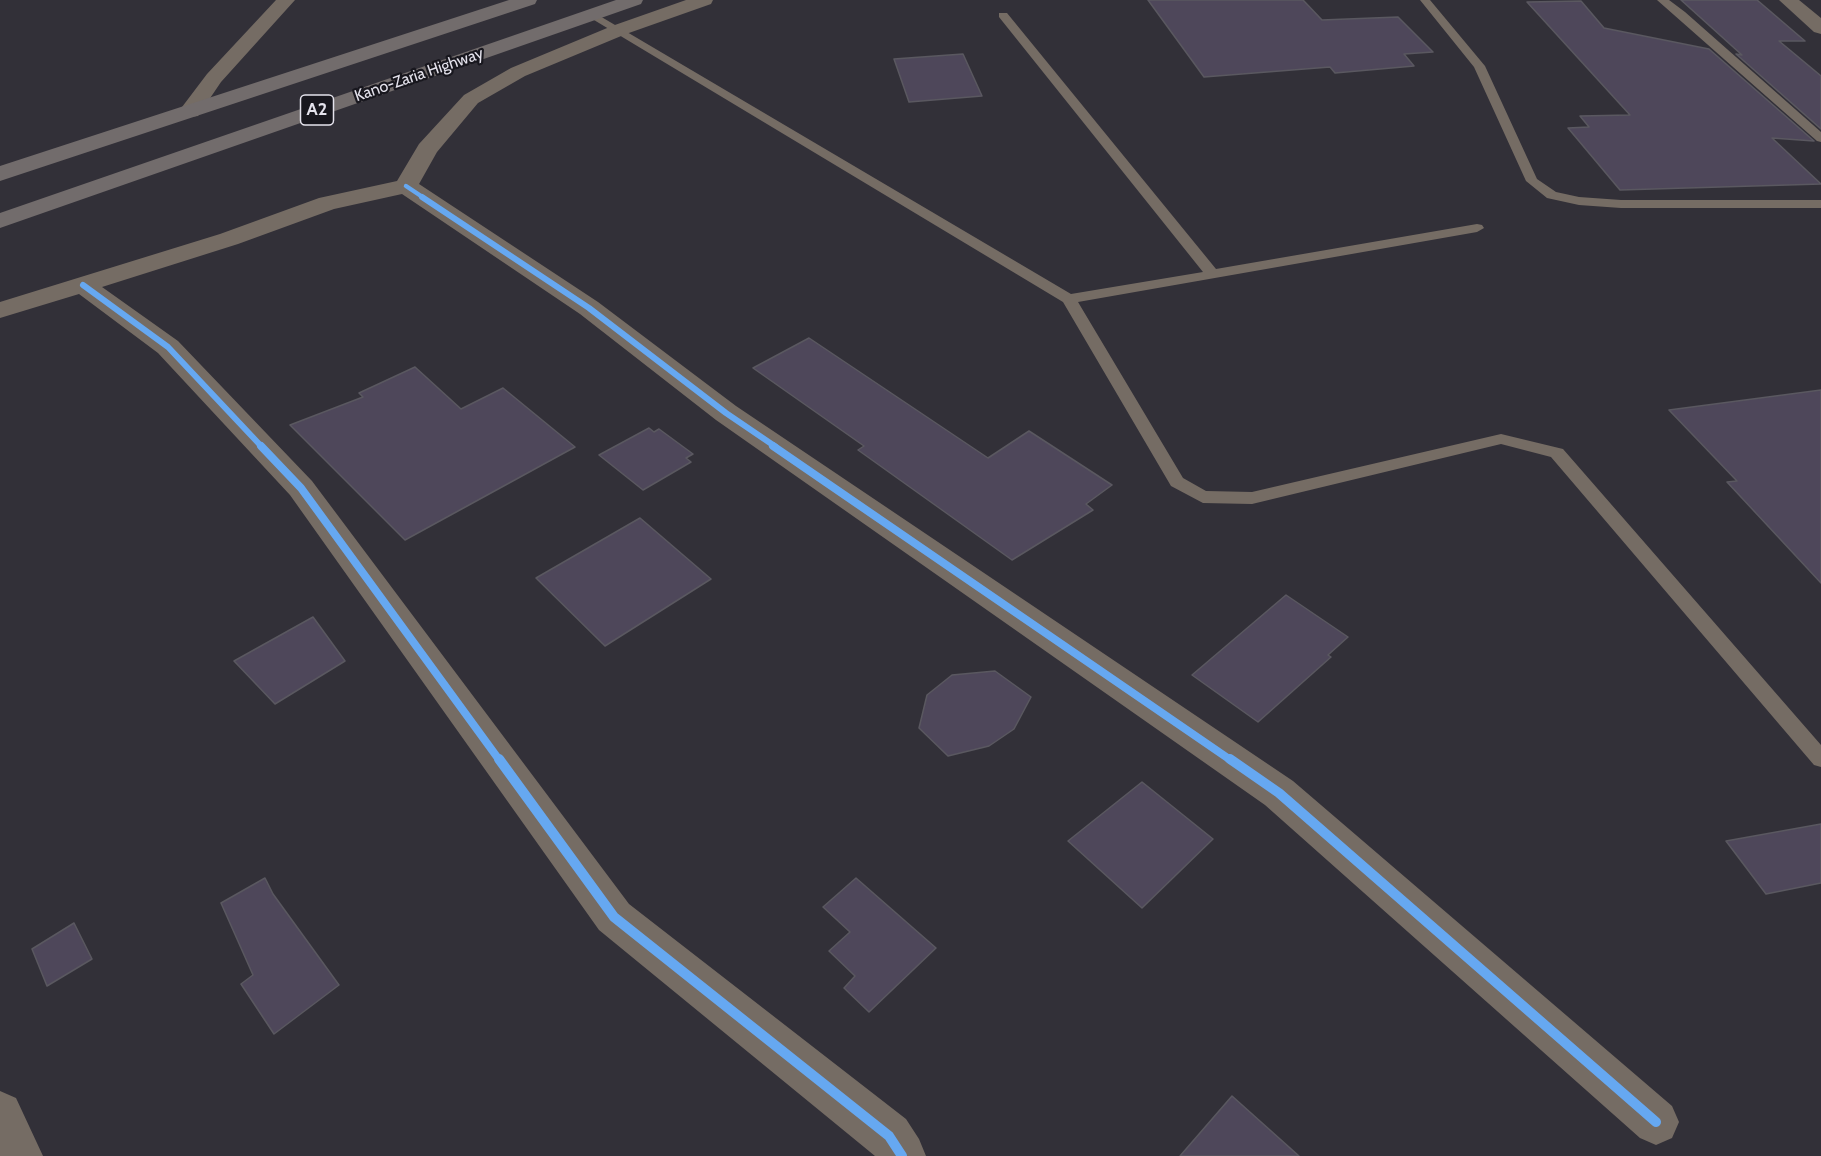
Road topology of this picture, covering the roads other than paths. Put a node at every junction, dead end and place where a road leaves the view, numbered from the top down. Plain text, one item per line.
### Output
1 (286, 0) edge
2 (528, 0) edge
3 (634, 0) edge
4 (704, 0) edge
5 (1425, 0) edge
6 (1662, 0) edge
7 (1788, 0) edge
8 (592, 15) junction
9 (1003, 15) dead end
10 (1821, 28) edge
11 (619, 30) junction
12 (190, 111) junction
13 (1821, 138) edge
14 (0, 174) edge
15 (406, 186) junction
16 (1821, 204) edge
17 (0, 221) edge
18 (1477, 228) dead end
19 (1212, 274) junction
20 (82, 285) junction
21 (1069, 299) junction
22 (0, 310) edge
23 (1821, 759) edge
24 (0, 1114) edge
25 (1656, 1122) dead end
26 (19, 1156) edge
27 (902, 1156) edge

1 - 12 street
2 - 12 highway, Kano-Zaria Highway / A2
3 - 8 highway, Kano-Zaria Highway / A2
4 - 11 street
5 - 16 lane
6 - 13 lane
7 - 10 street
8 - 11 lane
8 - 17 highway, Kano-Zaria Highway / A2
9 - 19 lane
11 - 15 street
11 - 21 lane
12 - 14 highway, Kano-Zaria Highway / A2
15 - 20 street
15 - 25 street
18 - 19 lane
19 - 21 lane
20 - 22 street
20 - 27 street
21 - 23 lane
24 - 26 street

